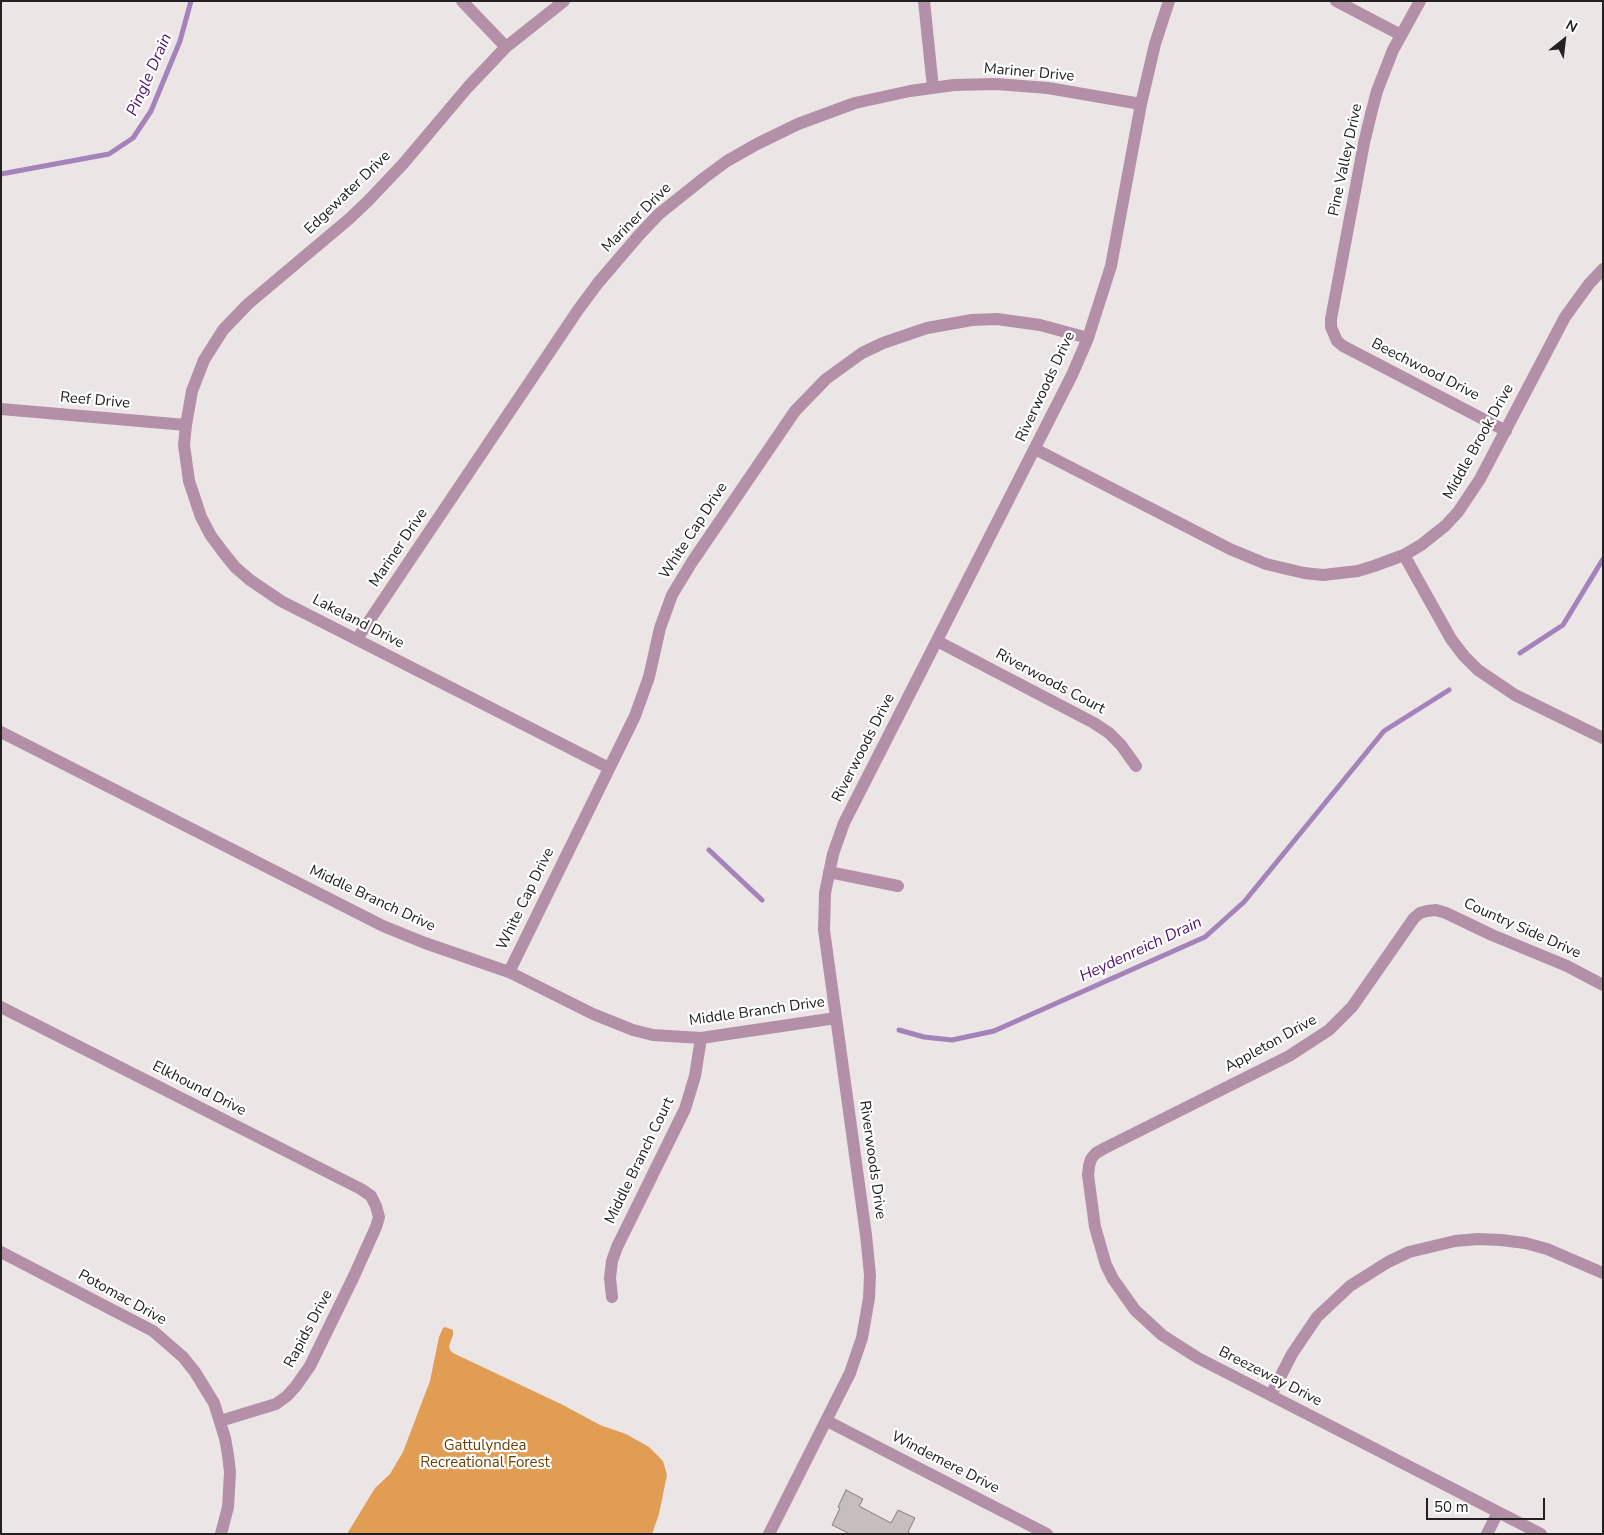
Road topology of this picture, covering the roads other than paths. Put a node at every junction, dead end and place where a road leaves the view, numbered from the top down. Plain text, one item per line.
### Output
1 (462, 1) edge
2 (564, 1) edge
3 (924, 1) edge
4 (1169, 1) edge
5 (1336, 1) edge
6 (1420, 1) edge
7 (1401, 35) junction
8 (506, 47) junction
9 (933, 88) junction
10 (1141, 104) junction
11 (1603, 269) edge
12 (1334, 334) joint
13 (1088, 338) junction
14 (1, 409) edge
15 (186, 425) junction
16 (1506, 430) junction
17 (1035, 449) junction
18 (1404, 555) junction
19 (357, 639) junction
20 (938, 641) junction
21 (1, 732) edge
22 (1603, 738) edge
23 (1136, 766) dead end
24 (609, 768) junction
25 (829, 872) junction
26 (898, 886) dead end
27 (1427, 910) joint
28 (508, 972) junction
29 (1603, 985) edge
30 (1, 1007) edge
31 (836, 1018) junction
32 (701, 1038) junction
33 (1091, 1160) joint
34 (376, 1206) joint
35 (1, 1252) edge
36 (1603, 1273) edge
37 (612, 1297) dead end
38 (1271, 1395) junction
39 (220, 1421) junction
40 (827, 1421) junction
41 (1498, 1512) junction
42 (221, 1534) edge
43 (769, 1534) edge
44 (1047, 1534) edge
45 (1487, 1534) edge
46 (1541, 1534) edge

1 - 8 street
2 - 8 street, Edgewater Drive
3 - 9 street
4 - 10 street, Riverwoods Drive
5 - 7 street
6 - 7 street, Pine Valley Drive
7 - 12 street, Pine Valley Drive
8 - 15 street, Edgewater Drive
9 - 10 street, Mariner Drive
9 - 19 street, Mariner Drive
10 - 13 street, Riverwoods Drive
11 - 16 street, Middle Brook Drive
12 - 16 street, Beechwood Drive
13 - 17 street, Riverwoods Drive
13 - 24 street, White Cap Drive
14 - 15 street, Reef Drive
15 - 19 street, Lakeland Drive
16 - 18 street, Middle Brook Drive
17 - 18 street, Middle Brook Drive
17 - 20 street, Riverwoods Drive
18 - 22 street
19 - 24 street, Lakeland Drive
20 - 23 street, Riverwoods Court
20 - 25 street, Riverwoods Drive
21 - 28 street, Middle Branch Drive
24 - 28 street, White Cap Drive
25 - 26 street
25 - 31 street, Riverwoods Drive
27 - 29 street, Country Side Drive
27 - 33 street, Appleton Drive
28 - 32 street, Middle Branch Drive
30 - 34 street, Elkhound Drive
31 - 32 street, Middle Branch Drive
31 - 40 street, Riverwoods Drive
32 - 37 street, Middle Branch Court
33 - 38 street, Breezeway Drive
34 - 39 street, Rapids Drive
35 - 39 street, Potomac Drive
36 - 38 street
38 - 41 street, Breezeway Drive
39 - 42 street, Potomac Drive
40 - 43 street, Riverwoods Drive
40 - 44 street, Windemere Drive
41 - 45 street
41 - 46 street, Breezeway Drive

